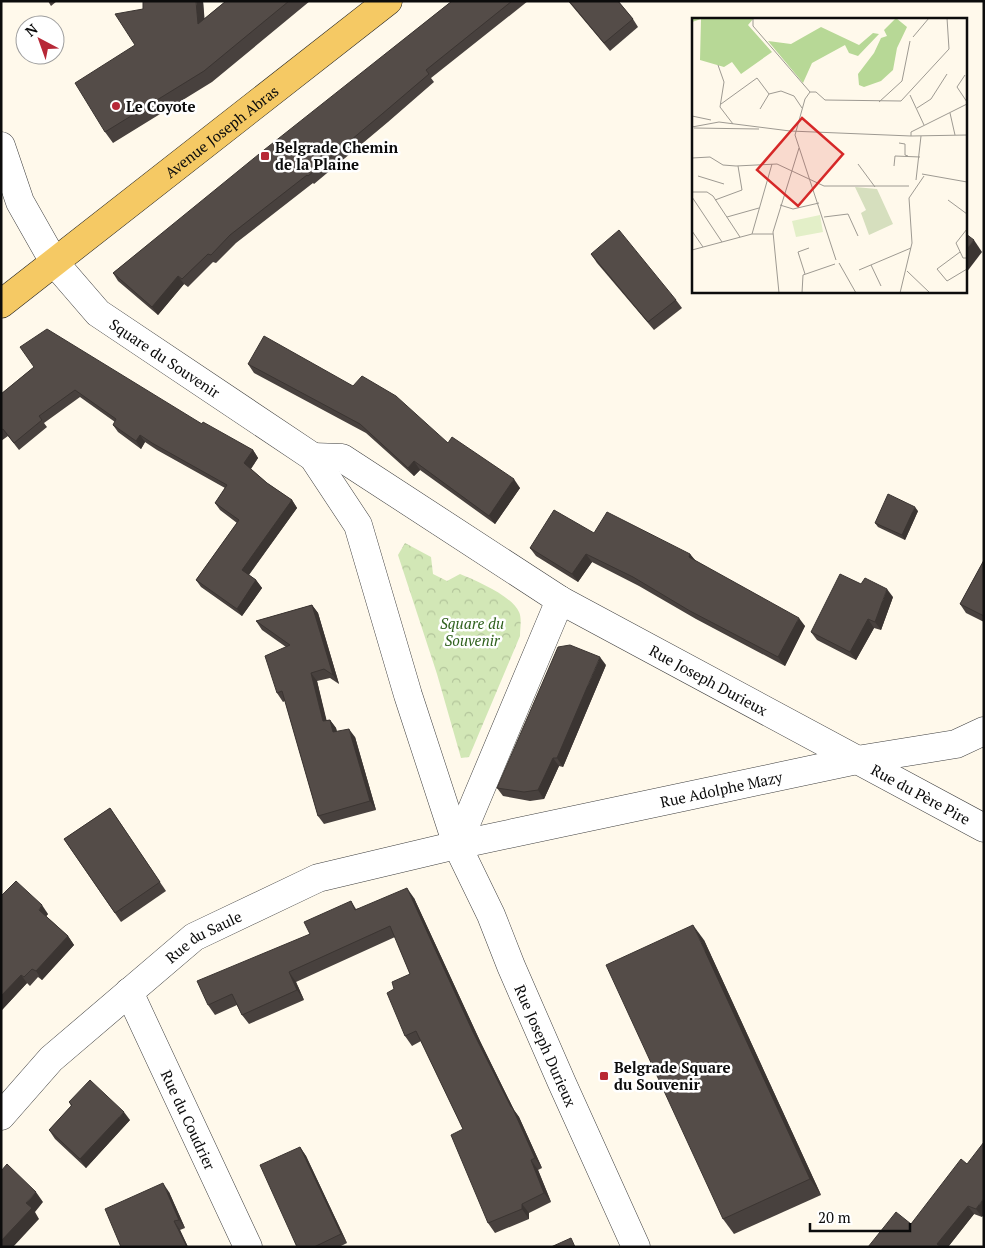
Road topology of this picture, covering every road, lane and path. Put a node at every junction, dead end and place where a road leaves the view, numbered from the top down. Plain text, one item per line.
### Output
1 (388, 1) edge
2 (1, 146) edge
3 (54, 262) junction
4 (1, 304) edge
5 (313, 457) junction
6 (560, 600) junction
7 (984, 730) edge
8 (857, 760) junction
9 (984, 828) edge
10 (457, 844) junction
11 (129, 992) junction
12 (1, 1116) edge
13 (248, 1247) edge
14 (636, 1247) edge

1 - 3 main road, Avenue Joseph Abras
2 - 3 street, Square du Souvenir
3 - 4 main road, Avenue Joseph Abras
3 - 5 street, Square du Souvenir
5 - 6 street
5 - 10 street, Square du Souvenir
6 - 8 street, Rue Joseph Durieux
6 - 10 street
7 - 8 street, Rue Adolphe Mazy
8 - 9 street, Rue du Père Pire
8 - 10 street, Rue Adolphe Mazy
10 - 11 street, Rue du Saule
10 - 14 street, Rue Joseph Durieux
11 - 12 street, Rue du Saule
11 - 13 street, Rue du Coudrier

